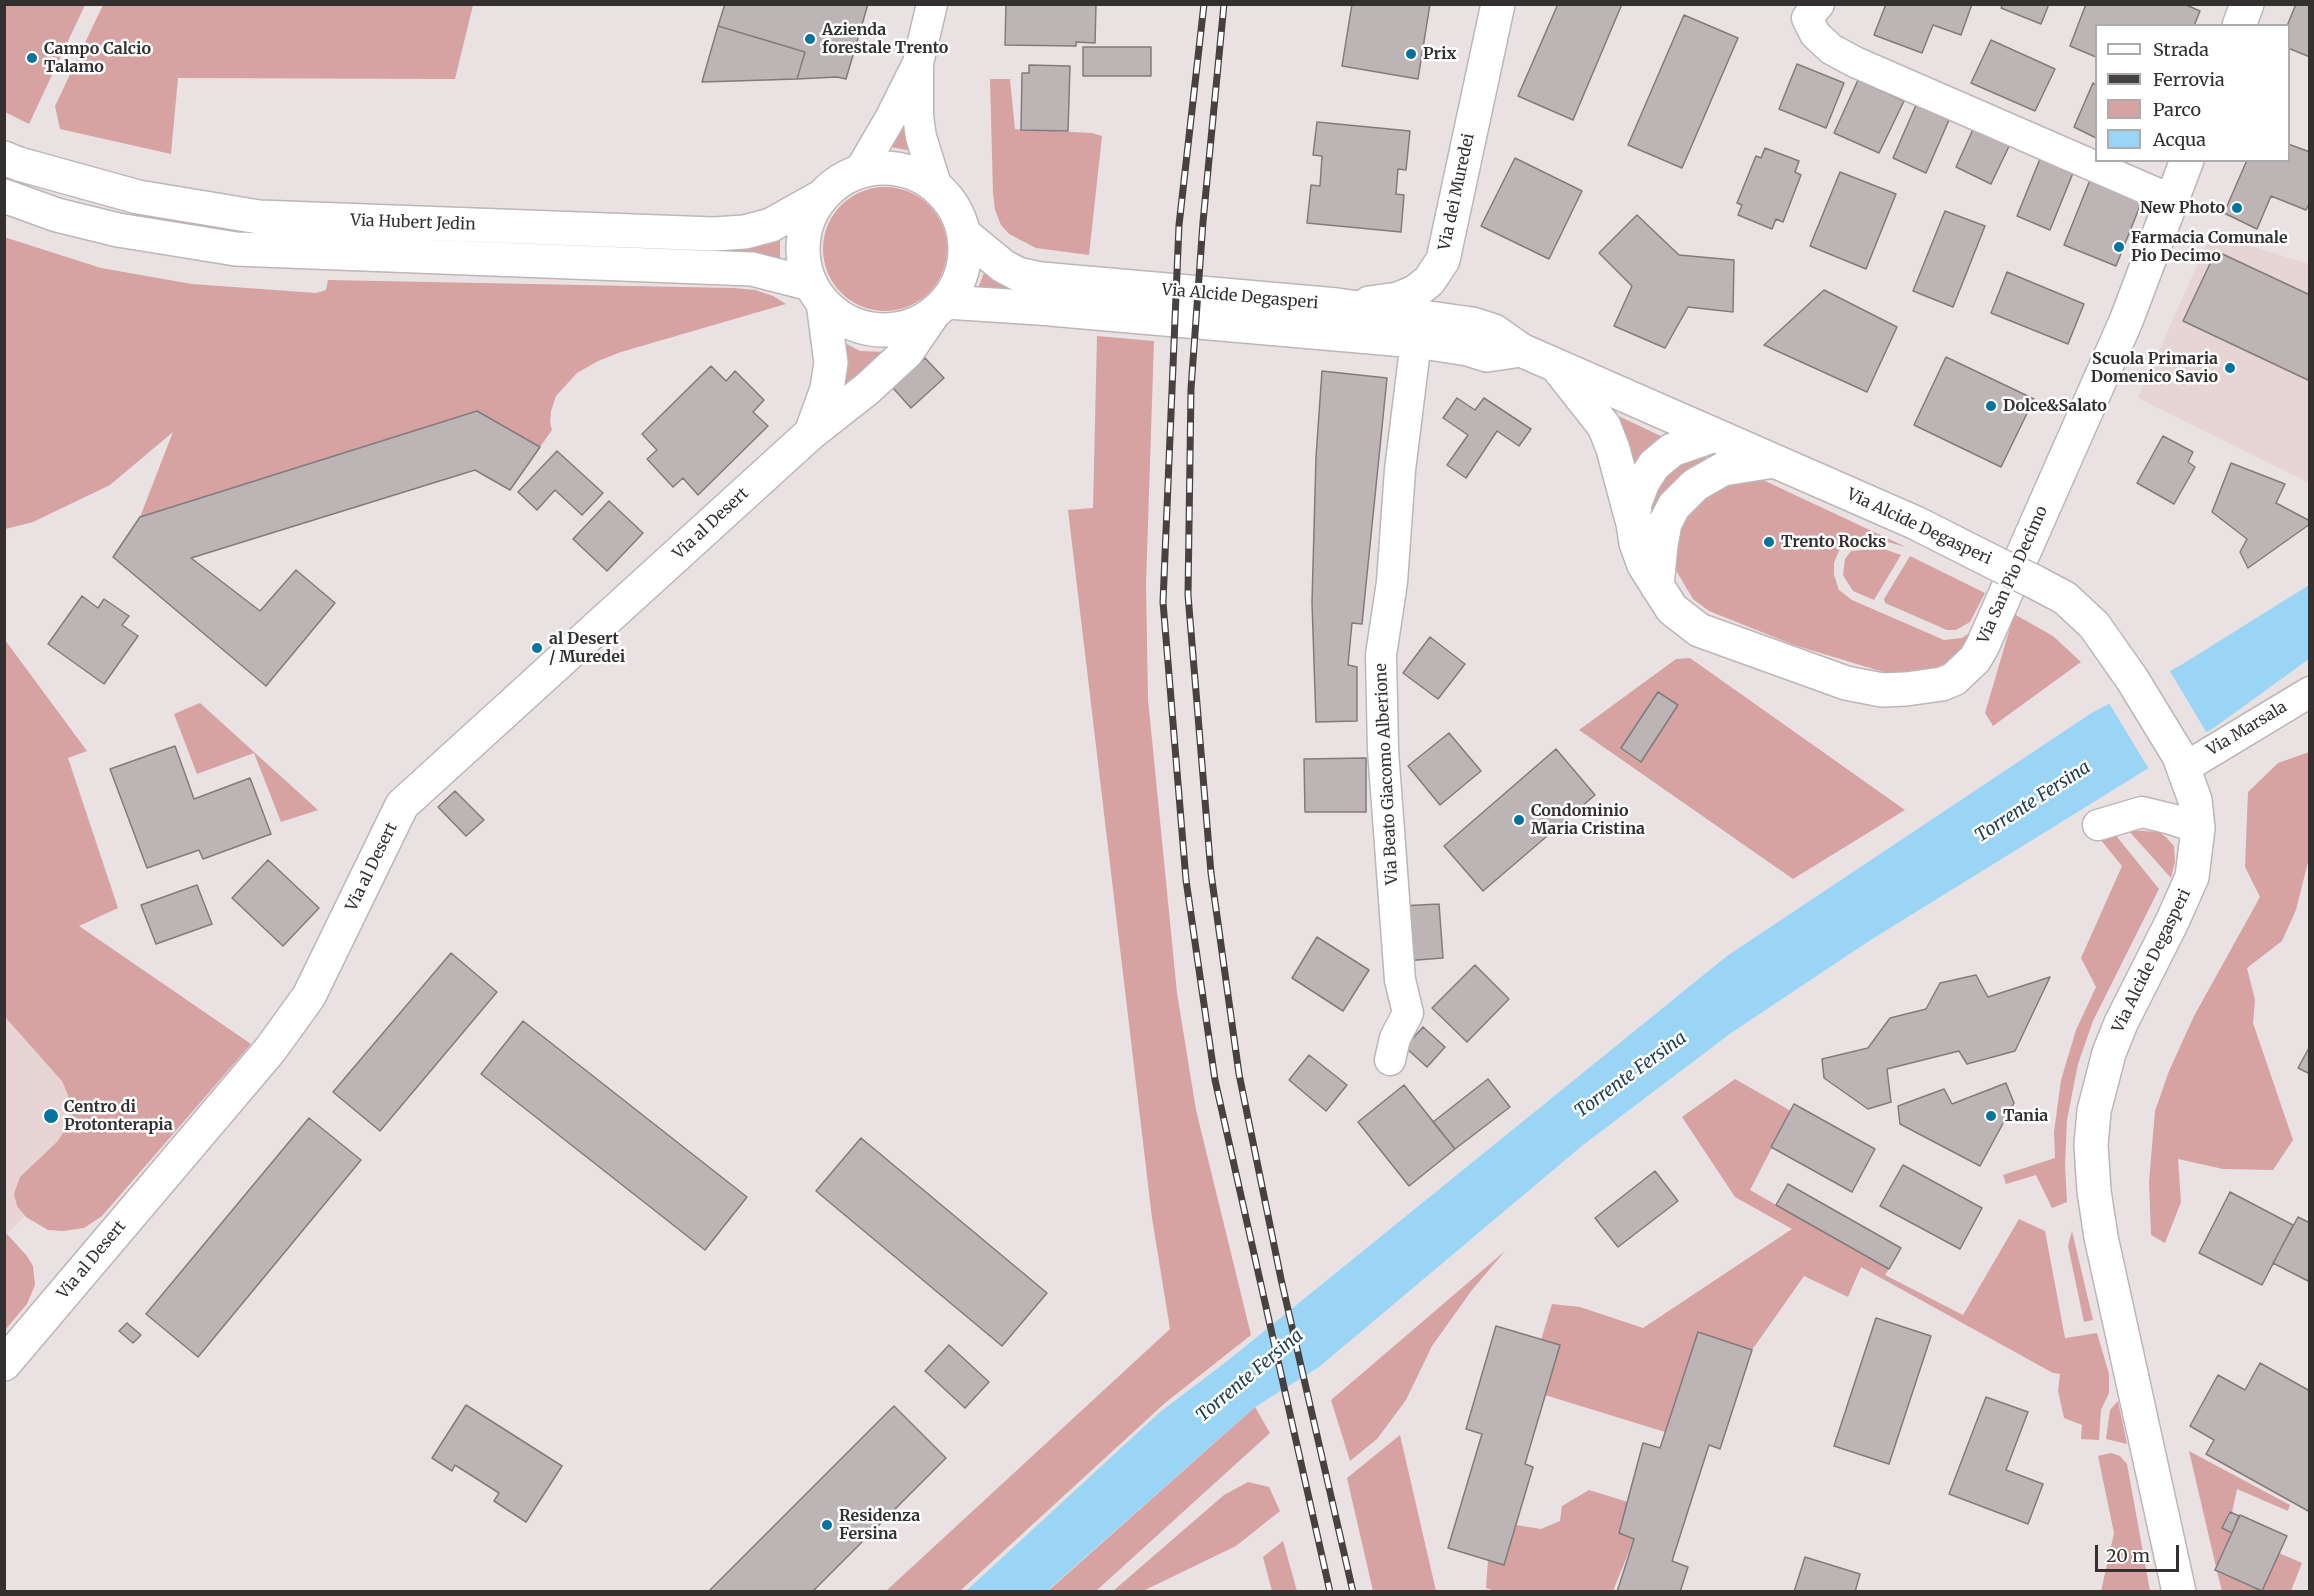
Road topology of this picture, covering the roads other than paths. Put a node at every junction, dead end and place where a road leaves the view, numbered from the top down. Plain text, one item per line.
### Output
1 (932, 4) edge
2 (1498, 4) edge
3 (2247, 4) edge
4 (1813, 11) edge
5 (2240, 24) edge
6 (918, 63) junction
7 (4, 158) edge
8 (2186, 162) edge
9 (859, 172) junction
10 (937, 188) junction
11 (4, 196) edge
12 (821, 197) junction
13 (2172, 200) junction
14 (964, 234) junction
15 (817, 293) junction
16 (1337, 305) junction
17 (939, 308) junction
18 (1416, 341) junction
19 (1521, 350) junction
20 (1556, 365) junction
21 (811, 433) junction
22 (1715, 435) junction
23 (1774, 461) junction
24 (1633, 524) junction
25 (1657, 586) junction
26 (2310, 692) edge
27 (2181, 762) junction
28 (2098, 825) dead end
29 (2198, 828) junction
30 (1390, 1060) dead end
31 (4, 1364) edge
32 (2179, 1592) edge

1 - 6 street
2 - 16 street, Via dei Muredei
3 - 5 street
4 - 13 street
6 - 9 street
6 - 10 street
7 - 12 street, Via Hubert Jedin
8 - 13 street, Via San Pio Decimo
9 - 10 street
9 - 12 street
10 - 14 street
11 - 15 street, Via Hubert Jedin
12 - 15 street
13 - 25 street, Via San Pio Decimo
14 - 16 street, Via Alcide Degasperi
14 - 17 street
15 - 17 street
15 - 21 street, Via al Desert
16 - 19 street, Via Alcide Degasperi
17 - 18 street, Via Alcide Degasperi
17 - 21 street, Via al Desert
18 - 19 street, Via Alcide Degasperi
18 - 30 street, Via Beato Giacomo Alberione
19 - 20 street, Via Alcide Degasperi
20 - 22 street, Via Alcide Degasperi
20 - 24 street
21 - 31 street, Via al Desert
22 - 23 street, Via Alcide Degasperi
22 - 24 street, Via San Pio Decimo
23 - 25 street
23 - 27 street, Via Alcide Degasperi, bridge
24 - 25 street, Via San Pio Decimo
26 - 27 street, Via Marsala
27 - 29 street, Via Alcide Degasperi
28 - 29 street
29 - 32 street, Via Alcide Degasperi

